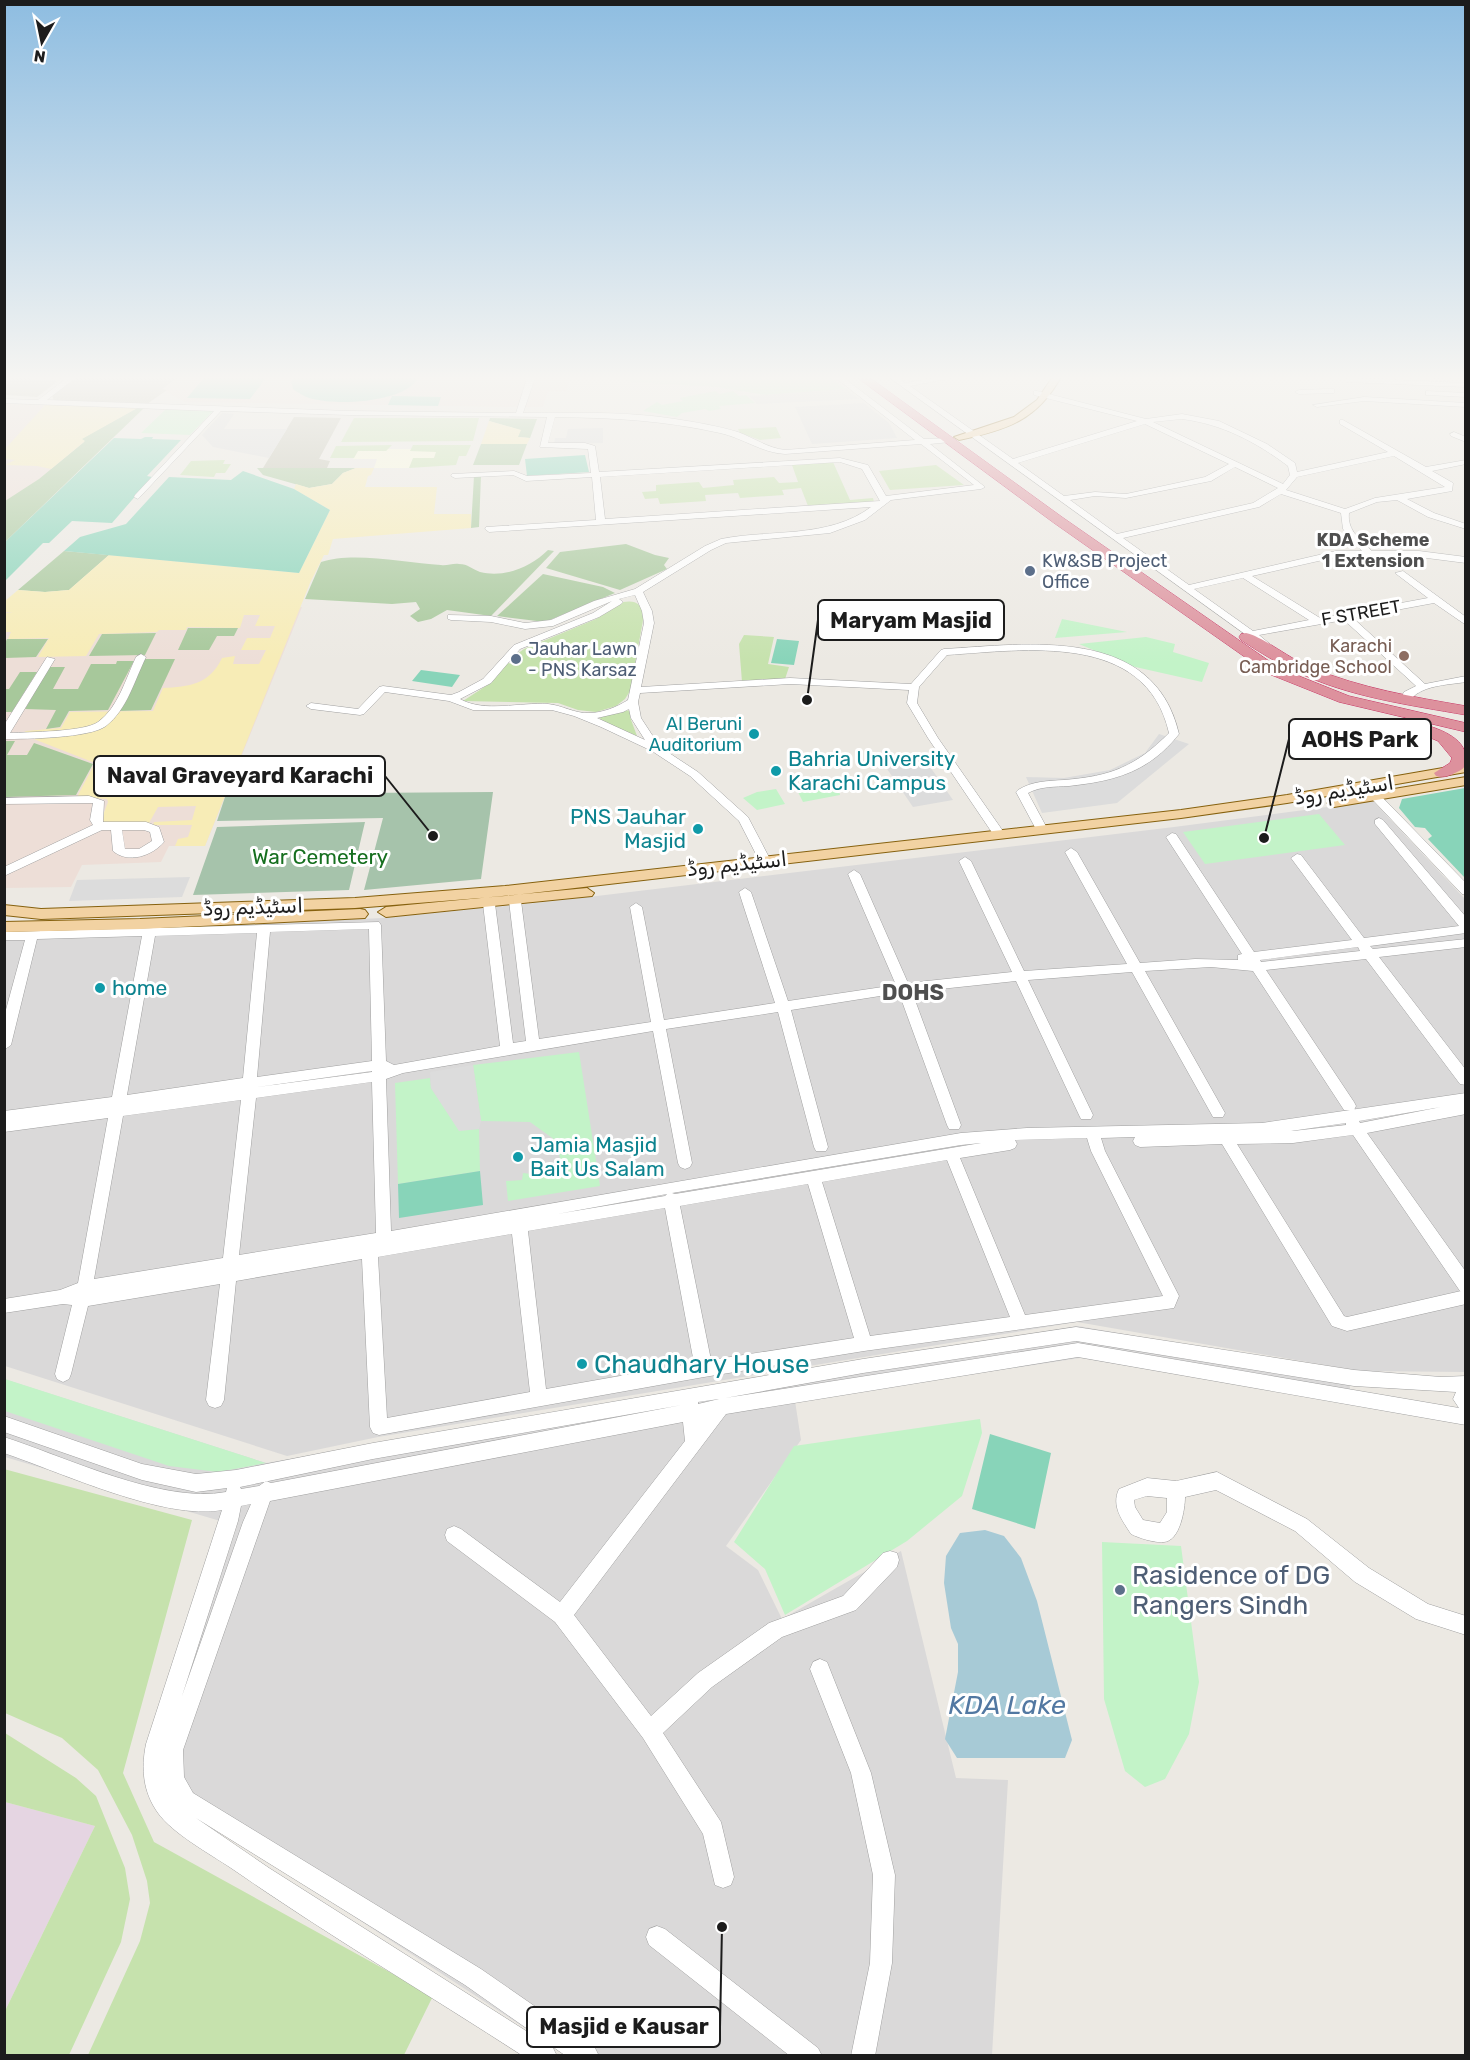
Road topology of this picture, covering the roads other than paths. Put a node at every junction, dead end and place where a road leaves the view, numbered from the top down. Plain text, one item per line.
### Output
1 (162, 471) edge
2 (629, 471) edge
3 (867, 471) edge
4 (960, 471) edge
5 (1007, 471) edge
6 (1009, 471) edge
7 (1025, 471) edge
8 (1222, 471) edge
9 (1249, 471) edge
10 (1293, 471) edge
11 (1311, 471) edge
12 (1427, 471) edge
13 (594, 473) junction
14 (1293, 475) junction
15 (455, 476) dead end
16 (1283, 489) junction
17 (138, 497) dead end
18 (1399, 498) junction
19 (1063, 499) junction
20 (882, 502) junction
21 (853, 506) junction
22 (1345, 512) junction
23 (862, 518) junction
24 (601, 522) junction
25 (1466, 527) edge
26 (489, 529) dead end
27 (1115, 537) junction
28 (1368, 552) junction
29 (1466, 560) edge
30 (1400, 573) dead end
31 (1244, 575) junction
32 (1188, 588) junction
33 (638, 591) junction
34 (625, 597) junction
35 (1435, 600) junction
36 (1196, 608) junction
37 (1345, 616) junction
38 (451, 617) dead end
39 (1317, 621) junction
40 (1466, 622) edge
41 (1216, 632) junction
42 (1251, 634) junction
43 (141, 657) dead end
44 (50, 659) dead end
45 (1318, 676) junction
46 (1466, 679) edge
47 (914, 687) junction
48 (1423, 687) junction
49 (636, 690) junction
50 (452, 698) junction
51 (1405, 700) junction
52 (633, 702) junction
53 (311, 706) dead end
54 (1372, 708) junction
55 (1466, 711) edge
56 (10, 715) edge
57 (586, 717) junction
58 (1466, 722) edge
59 (1466, 728) edge
60 (4, 735) edge
61 (1466, 735) edge
62 (656, 749) junction
63 (1466, 768) edge
64 (1442, 773) junction
65 (1466, 781) edge
66 (1376, 797) junction
67 (4, 801) edge
68 (1379, 822) dead end
69 (100, 826) junction
70 (116, 827) dead end
71 (1042, 830) junction
72 (999, 834) junction
73 (1172, 837) dead end
74 (1071, 852) dead end
75 (1297, 858) dead end
76 (765, 861) junction
77 (965, 861) dead end
78 (4, 872) edge
79 (854, 874) dead end
80 (1466, 891) edge
81 (745, 892) dead end
82 (515, 901) junction
83 (489, 904) junction
84 (636, 907) dead end
85 (4, 910) edge
86 (41, 914) junction
87 (4, 916) edge
88 (4, 927) edge
89 (264, 928) junction
90 (1466, 928) edge
91 (149, 933) junction
92 (4, 936) edge
93 (32, 936) junction
94 (1362, 942) junction
95 (1466, 943) edge
96 (1250, 955) junction
97 (1372, 955) junction
98 (1230, 962) junction
99 (1135, 967) junction
100 (1258, 968) junction
101 (1020, 974) junction
102 (904, 987) junction
103 (783, 1007) junction
104 (660, 1026) junction
105 (4, 1045) edge
106 (533, 1045) junction
107 (507, 1049) junction
108 (378, 1070) junction
109 (1466, 1080) edge
110 (249, 1088) junction
111 (1466, 1098) edge
112 (119, 1106) junction
113 (1466, 1108) edge
114 (1086, 1115) dead end
115 (4, 1117) edge
116 (1352, 1118) junction
117 (954, 1125) dead end
118 (4, 1127) edge
119 (1222, 1127) junction
120 (1093, 1137) junction
121 (821, 1147) dead end
122 (951, 1153) junction
123 (685, 1163) dead end
124 (813, 1176) junction
125 (671, 1199) junction
126 (519, 1220) junction
127 (374, 1244) junction
128 (231, 1268) junction
129 (1466, 1286) edge
130 (84, 1293) junction
131 (1466, 1297) edge
132 (4, 1306) edge
133 (1020, 1323) junction
134 (864, 1344) junction
135 (704, 1370) junction
136 (63, 1374) dead end
137 (1466, 1385) edge
138 (539, 1399) junction
139 (722, 1399) junction
140 (215, 1400) dead end
141 (690, 1404) junction
142 (1466, 1404) edge
143 (1466, 1417) edge
144 (4, 1424) edge
145 (694, 1444) junction
146 (4, 1445) edge
147 (267, 1484) junction
148 (235, 1490) junction
149 (1176, 1490) dead end
150 (454, 1534) dead end
151 (890, 1560) dead end
152 (562, 1615) junction
153 (1466, 1626) edge
154 (820, 1669) dead end
155 (650, 1731) junction
156 (723, 1877) dead end
157 (657, 1937) dead end
158 (545, 2055) edge
159 (587, 2055) edge
160 (810, 2055) edge
161 (863, 2055) edge

1 - 17 street
2 - 13 street
3 - 20 street
4 - 20 street
5 - 41 highway
6 - 36 highway
7 - 19 street
8 - 19 street
9 - 16 street
10 - 14 street
11 - 14 street
12 - 18 street
13 - 15 street
13 - 24 street
14 - 16 street
16 - 22 street
16 - 27 street
18 - 22 street
18 - 25 street
19 - 27 street
20 - 21 street
20 - 23 street
21 - 23 street
21 - 24 street
22 - 28 street
23 - 33 street
24 - 26 street
27 - 32 street
28 - 29 street
28 - 31 street
30 - 35 street
31 - 32 street
31 - 39 street
32 - 42 street
33 - 34 street
33 - 49 street
34 - 38 street
34 - 50 street
35 - 37 street, F STREET
35 - 40 street
36 - 45 highway
36 - 54 highway
37 - 39 street, F STREET
37 - 48 street
39 - 42 street, F STREET
41 - 54 highway
41 - 54 highway
42 - 45 street
43 - 60 street
44 - 56 street
45 - 51 highway
46 - 48 street
47 - 49 street
47 - 71 street
47 - 72 street
48 - 51 street
49 - 52 street
50 - 53 street
50 - 57 street
51 - 55 highway
52 - 57 street
52 - 62 street
54 - 58 highway
54 - 59 highway
54 - 61 highway
54 - 64 highway
56 - 60 street
57 - 62 street
62 - 76 street
63 - 64 main road, اسٹیڈیم روڈ
64 - 71 main road, اسٹیڈیم روڈ
65 - 66 main road, اسٹیڈیم روڈ
66 - 80 street
66 - 82 main road, اسٹیڈیم روڈ
67 - 69 street
68 - 90 street
69 - 70 street
69 - 78 street
71 - 72 main road, اسٹیڈیم روڈ
72 - 76 main road, اسٹیڈیم روڈ
73 - 96 street
74 - 99 street
75 - 94 street
76 - 86 main road, اسٹیڈیم روڈ
77 - 101 street
79 - 102 street
81 - 103 street
82 - 83 main road, اسٹیڈیم روڈ
82 - 106 street
83 - 88 main road, اسٹیڈیم روڈ
83 - 107 street
84 - 104 street
85 - 86 main road, اسٹیڈیم روڈ
86 - 87 main road
89 - 91 street
89 - 108 street
89 - 110 street
90 - 94 street
91 - 93 street
91 - 112 street
92 - 93 street
93 - 105 street
94 - 96 street
94 - 97 street
95 - 97 street
96 - 98 street
96 - 100 street
97 - 100 street
97 - 109 street
98 - 99 street
98 - 100 street
99 - 101 street
99 - 119 street
100 - 116 street
101 - 102 street
101 - 114 street
102 - 103 street
102 - 117 street
103 - 104 street
103 - 121 street
104 - 106 street
104 - 123 street
106 - 107 street
107 - 108 street
108 - 110 street
108 - 127 street
110 - 112 street
110 - 128 street
111 - 116 street
112 - 115 street
112 - 118 street
112 - 130 street
113 - 116 street
116 - 119 street
116 - 129 street
119 - 120 street
119 - 131 street
120 - 122 street
120 - 126 street
120 - 133 street
122 - 124 street
122 - 133 street
124 - 125 street
124 - 134 street
125 - 126 street
125 - 135 street
126 - 127 street
126 - 138 street
127 - 128 street
127 - 138 street
128 - 130 street
128 - 140 street
130 - 132 street
130 - 136 street
133 - 134 street
134 - 135 street
135 - 138 street
137 - 139 street
137 - 142 street
139 - 141 street
139 - 143 street
139 - 145 street
141 - 145 street
141 - 147 street
144 - 148 street
145 - 152 street
146 - 148 street
147 - 148 street
147 - 159 street
148 - 158 street
149 - 153 street
150 - 152 street
151 - 155 street
152 - 155 street
154 - 161 street
155 - 156 street
157 - 160 street

